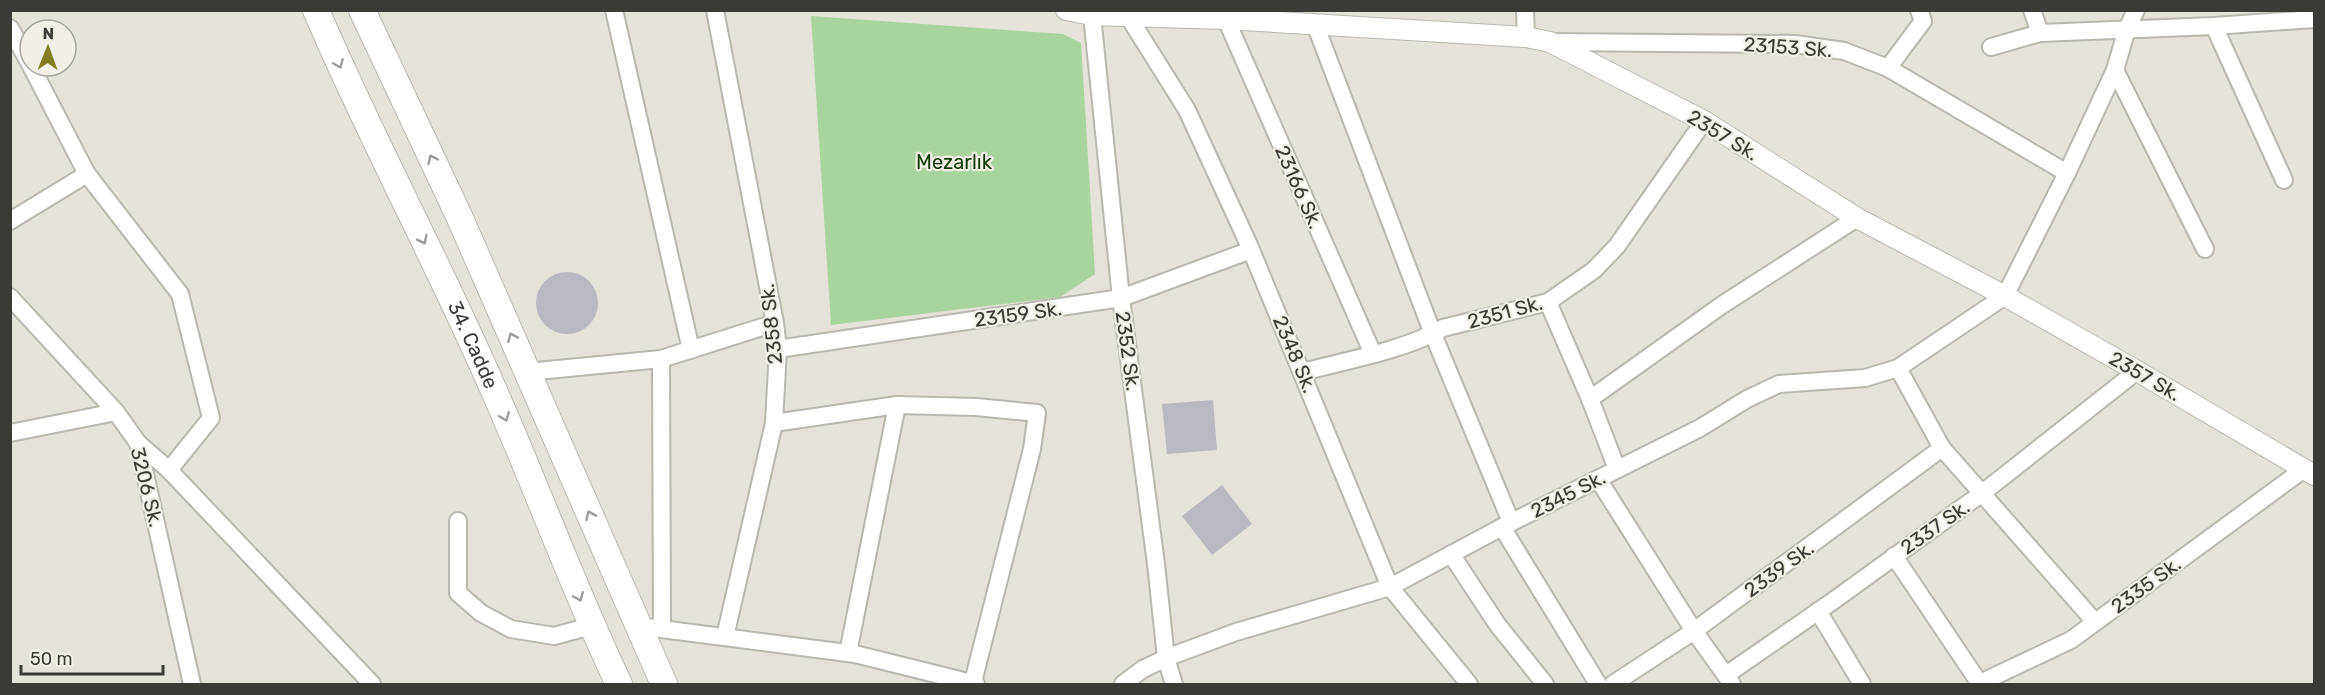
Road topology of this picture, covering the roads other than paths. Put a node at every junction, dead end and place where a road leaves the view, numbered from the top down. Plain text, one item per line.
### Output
1 (316, 10) edge
2 (362, 10) edge
3 (614, 10) edge
4 (715, 10) edge
5 (1066, 10) edge
6 (1525, 10) edge
7 (1920, 10) edge
8 (2032, 10) edge
9 (2136, 10) edge
10 (1092, 13) edge
11 (1128, 16) junction
12 (1226, 19) junction
13 (2314, 19) edge
14 (1315, 24) junction
15 (2214, 26) junction
16 (10, 28) edge
17 (2127, 29) junction
18 (2040, 33) junction
19 (1526, 37) junction
20 (18, 42) edge
21 (1550, 42) junction
22 (1991, 47) dead end
23 (1888, 68) junction
24 (2115, 70) junction
25 (38, 78) edge
26 (1704, 122) junction
27 (2067, 173) junction
28 (87, 174) junction
29 (2284, 180) dead end
30 (1857, 218) junction
31 (10, 221) edge
32 (2205, 249) dead end
33 (1251, 250) junction
34 (2005, 296) junction
35 (10, 297) edge
36 (1121, 298) junction
37 (1548, 302) junction
38 (775, 323) junction
39 (1433, 334) junction
40 (778, 349) junction
41 (691, 350) junction
42 (1372, 354) junction
43 (661, 359) junction
44 (1898, 368) junction
45 (2138, 371) junction
46 (527, 372) junction
47 (1302, 372) junction
48 (1590, 399) junction
49 (897, 405) junction
50 (116, 412) junction
51 (774, 423) junction
52 (10, 433) edge
53 (138, 443) junction
54 (1942, 448) junction
55 (1617, 469) junction
56 (169, 470) junction
57 (2309, 472) edge
58 (1598, 479) junction
59 (1981, 494) junction
60 (458, 521) dead end
61 (1507, 524) junction
62 (1451, 554) junction
63 (1894, 556) junction
64 (1390, 587) junction
65 (1818, 611) junction
66 (2095, 622) junction
67 (591, 626) junction
68 (650, 627) junction
69 (1694, 631) junction
70 (725, 637) junction
71 (848, 653) junction
72 (1166, 658) junction
73 (1729, 680) edge
74 (974, 683) edge
75 (192, 684) edge
76 (372, 684) edge
77 (619, 684) edge
78 (664, 684) edge
79 (1123, 684) edge
80 (1174, 684) edge
81 (1469, 684) edge
82 (1545, 684) edge
83 (1598, 684) edge
84 (1613, 684) edge
85 (1862, 684) edge
86 (1979, 684) edge

1 -> 67 main road, 34. Cadde
46 -> 2 main road, 34. Cadde
3 - 41 street
4 - 38 street, 2358 Sk.
5 - 10 street, 2357 Sk.
6 - 19 street
7 - 23 street
8 - 18 street
9 - 17 street
10 - 11 street, 2357 Sk.
10 - 36 street, 2352 Sk.
11 - 12 street, 2357 Sk.
11 - 33 street, 2348 Sk.
12 - 14 street, 2357 Sk.
12 - 42 street, 23166 Sk.
13 - 15 street
14 - 19 street, 2357 Sk.
14 - 39 street
15 - 17 street
15 - 29 street
16 - 20 street
17 - 18 street
17 - 24 street
18 - 22 street
19 - 21 street, 2357 Sk.
21 - 23 street, 23153 Sk.
21 - 26 street, 2357 Sk.
23 - 27 street, 23153 Sk.
24 - 27 street
24 - 32 street
25 - 28 street
26 - 30 street, 2357 Sk.
26 - 37 street, 2351 Sk.
27 - 34 street
28 - 31 street
28 - 56 street
30 - 34 street, 2357 Sk.
30 - 48 street
33 - 36 street, 23159 Sk.
33 - 47 street, 2348 Sk.
34 - 44 street, 2345 Sk.
34 - 45 street, 2357 Sk.
35 - 50 street, 3206 Sk.
36 - 40 street, 23159 Sk.
36 - 72 street, 2352 Sk.
37 - 39 street, 2351 Sk.
37 - 48 street
38 - 40 street, 2358 Sk.
38 - 41 street
39 - 42 street, 2351 Sk.
39 - 61 street
40 - 51 street, 2358 Sk.
41 - 43 street
42 - 47 street, 2351 Sk.
43 - 46 street
43 - 68 street
44 - 54 street
44 - 55 street, 2345 Sk.
45 - 57 street, 2357 Sk.
45 - 59 street, 2337 Sk.
68 -> 46 main road, 34. Cadde
47 - 64 street, 2348 Sk.
48 - 55 street
49 - 51 street
49 - 71 street
49 - 74 street
50 - 52 street
50 - 53 street, 3206 Sk.
51 - 70 street, 2358 Sk.
53 - 56 street
53 - 75 street, 3206 Sk.
54 - 59 street
54 - 69 street, 2339 Sk.
55 - 58 street, 2345 Sk.
56 - 76 street
57 - 66 street, 2335 Sk.
58 - 61 street, 2345 Sk.
58 - 69 street
59 - 63 street, 2337 Sk.
59 - 66 street
60 - 67 street
61 - 62 street, 2345 Sk.
61 - 83 street
62 - 64 street, 2345 Sk.
62 - 82 street
63 - 65 street, 2337 Sk.
63 - 86 street
64 - 72 street, 2345 Sk.
64 - 81 street, 2348 Sk.
65 - 73 street, 2337 Sk.
65 - 85 street
66 - 86 street, 2335 Sk.
67 - 77 main road, 34. Cadde
68 - 70 street
68 - 78 main road, 34. Cadde
69 - 73 street
69 - 84 street, 2339 Sk.
70 - 71 street
71 - 74 street
72 - 79 street, 2345 Sk.
72 - 80 street, 2352 Sk.

